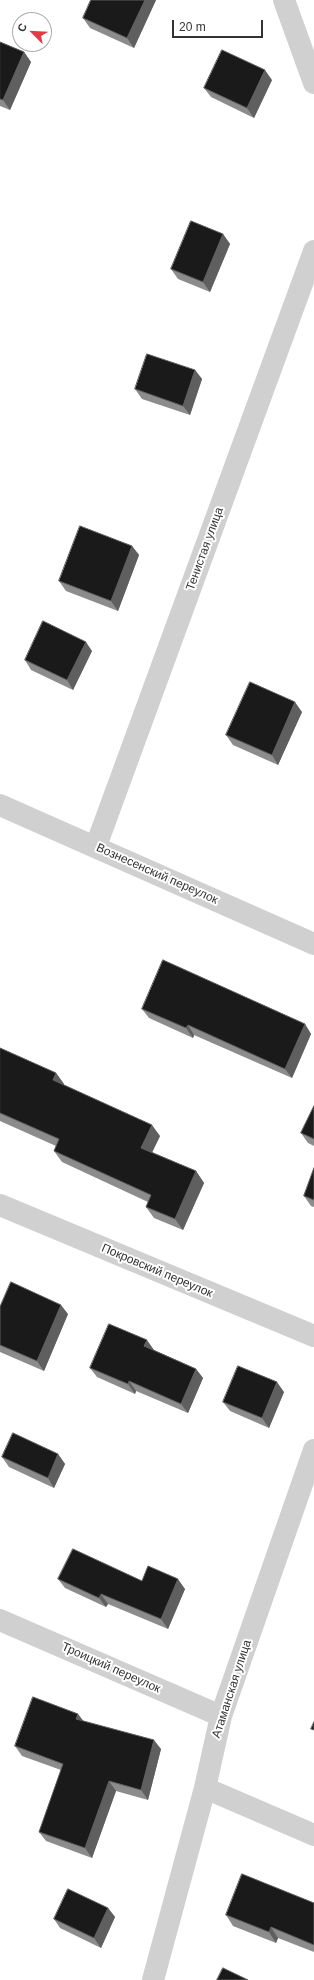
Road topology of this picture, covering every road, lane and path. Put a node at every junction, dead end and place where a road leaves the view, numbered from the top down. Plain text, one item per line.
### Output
1 (284, 0) edge
2 (314, 83) edge
3 (314, 251) edge
4 (0, 805) edge
5 (96, 846) junction
6 (314, 944) edge
7 (0, 1205) edge
8 (314, 1336) edge
9 (314, 1450) edge
10 (0, 1620) edge
11 (221, 1716) junction
12 (205, 1788) junction
13 (314, 1836) edge
14 (153, 1980) edge

1 - 2 street
3 - 5 street, Тенистая улица
4 - 5 street, Вознесенский переулок
5 - 6 street, Вознесенский переулок
7 - 8 street, Покровский переулок
9 - 11 street, Атаманская улица
10 - 11 street, Троицкий переулок
11 - 12 street, Атаманская улица
12 - 13 street
12 - 14 street, Атаманская улица

